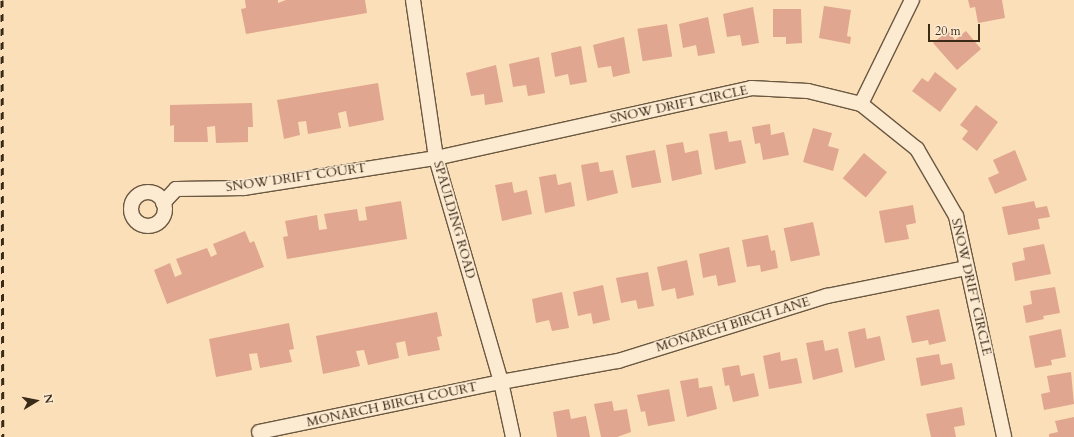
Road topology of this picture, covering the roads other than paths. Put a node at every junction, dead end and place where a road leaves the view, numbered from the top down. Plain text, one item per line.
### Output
1 (412, 0) edge
2 (912, 0) edge
3 (861, 104) junction
4 (436, 158) junction
5 (163, 203) dead end
6 (966, 268) junction
7 (501, 382) junction
8 (259, 432) dead end
9 (513, 437) edge
10 (1004, 437) edge

1 - 4 street, SPAULDING ROAD
2 - 3 street
3 - 4 street, SNOW DRIFT CIRCLE
3 - 6 street, SNOW DRIFT CIRCLE
4 - 5 street, SNOW DRIFT COURT
4 - 7 street, SPAULDING ROAD
6 - 7 street, MONARCH BIRCH LANE
6 - 10 street, SNOW DRIFT CIRCLE
7 - 8 street, MONARCH BIRCH COURT
7 - 9 street, SPAULDING ROAD

